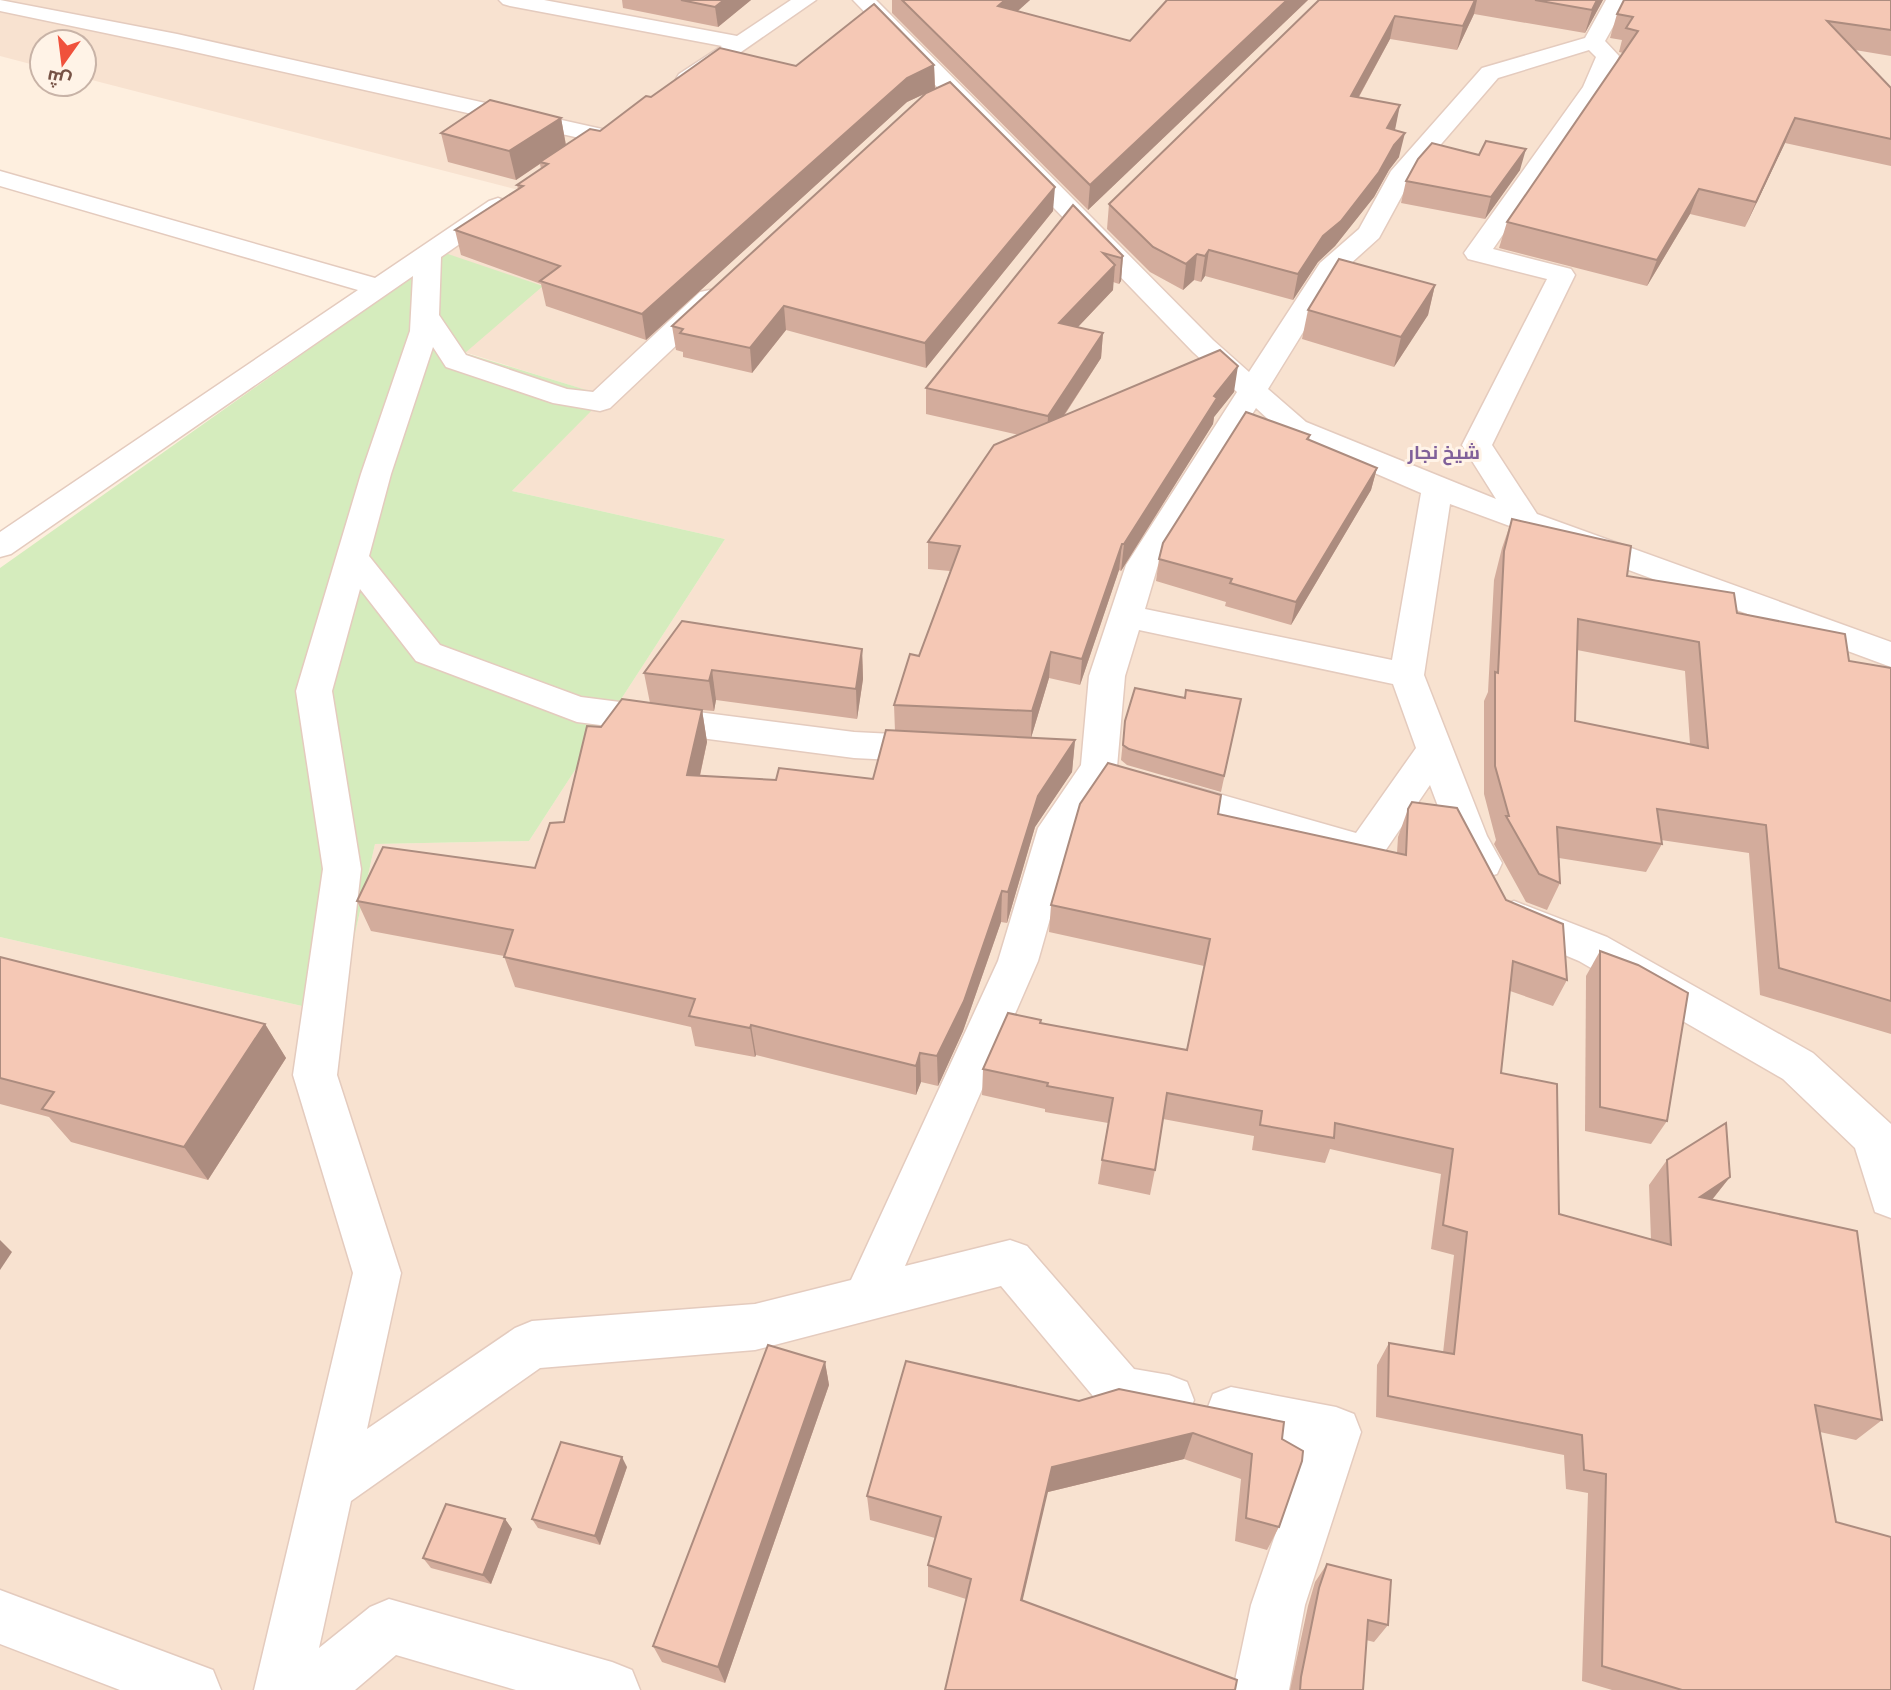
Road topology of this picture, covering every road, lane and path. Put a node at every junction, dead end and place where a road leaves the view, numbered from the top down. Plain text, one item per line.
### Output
1 (510, 0) edge
2 (805, 0) edge
3 (864, 0) edge
4 (1617, 0) edge
5 (0, 5) edge
6 (1593, 42) junction
7 (741, 43) junction
8 (671, 89) edge
9 (625, 120) edge
10 (602, 136) junction
11 (567, 159) edge
12 (0, 178) edge
13 (521, 190) edge
14 (428, 252) junction
15 (726, 283) edge
16 (378, 287) junction
17 (425, 315) junction
18 (1253, 391) junction
19 (1437, 488) junction
20 (1526, 521) junction
21 (0, 547) edge
22 (352, 557) junction
23 (1126, 616) junction
24 (1890, 659) edge
25 (1407, 676) junction
26 (1435, 749) junction
27 (962, 750) edge
28 (1109, 772) junction
29 (1891, 1113) edge
30 (1886, 1179) edge
31 (867, 1298) junction
32 (328, 1486) junction
33 (0, 1617) edge
34 (193, 1690) edge
35 (282, 1690) edge
36 (312, 1690) edge
37 (612, 1690) edge
38 (1261, 1690) edge

1 - 7 street
2 - 7 street
3 - 18 street
4 - 6 street
5 - 10 street
6 - 18 street
6 - 20 street
7 - 8 street
9 - 10 street
10 - 11 street
12 - 16 street
13 - 14 street
14 - 16 street
14 - 17 street
15 - 17 street
16 - 21 street
17 - 22 street
18 - 19 street
18 - 23 street
19 - 20 street
19 - 25 street
20 - 24 street
22 - 27 street
22 - 32 street
23 - 25 street
23 - 28 street
25 - 26 street
26 - 28 street
26 - 30 street
28 - 31 street
29 - 30 street
31 - 32 street
31 - 38 street
32 - 35 street
33 - 34 street
36 - 37 street

